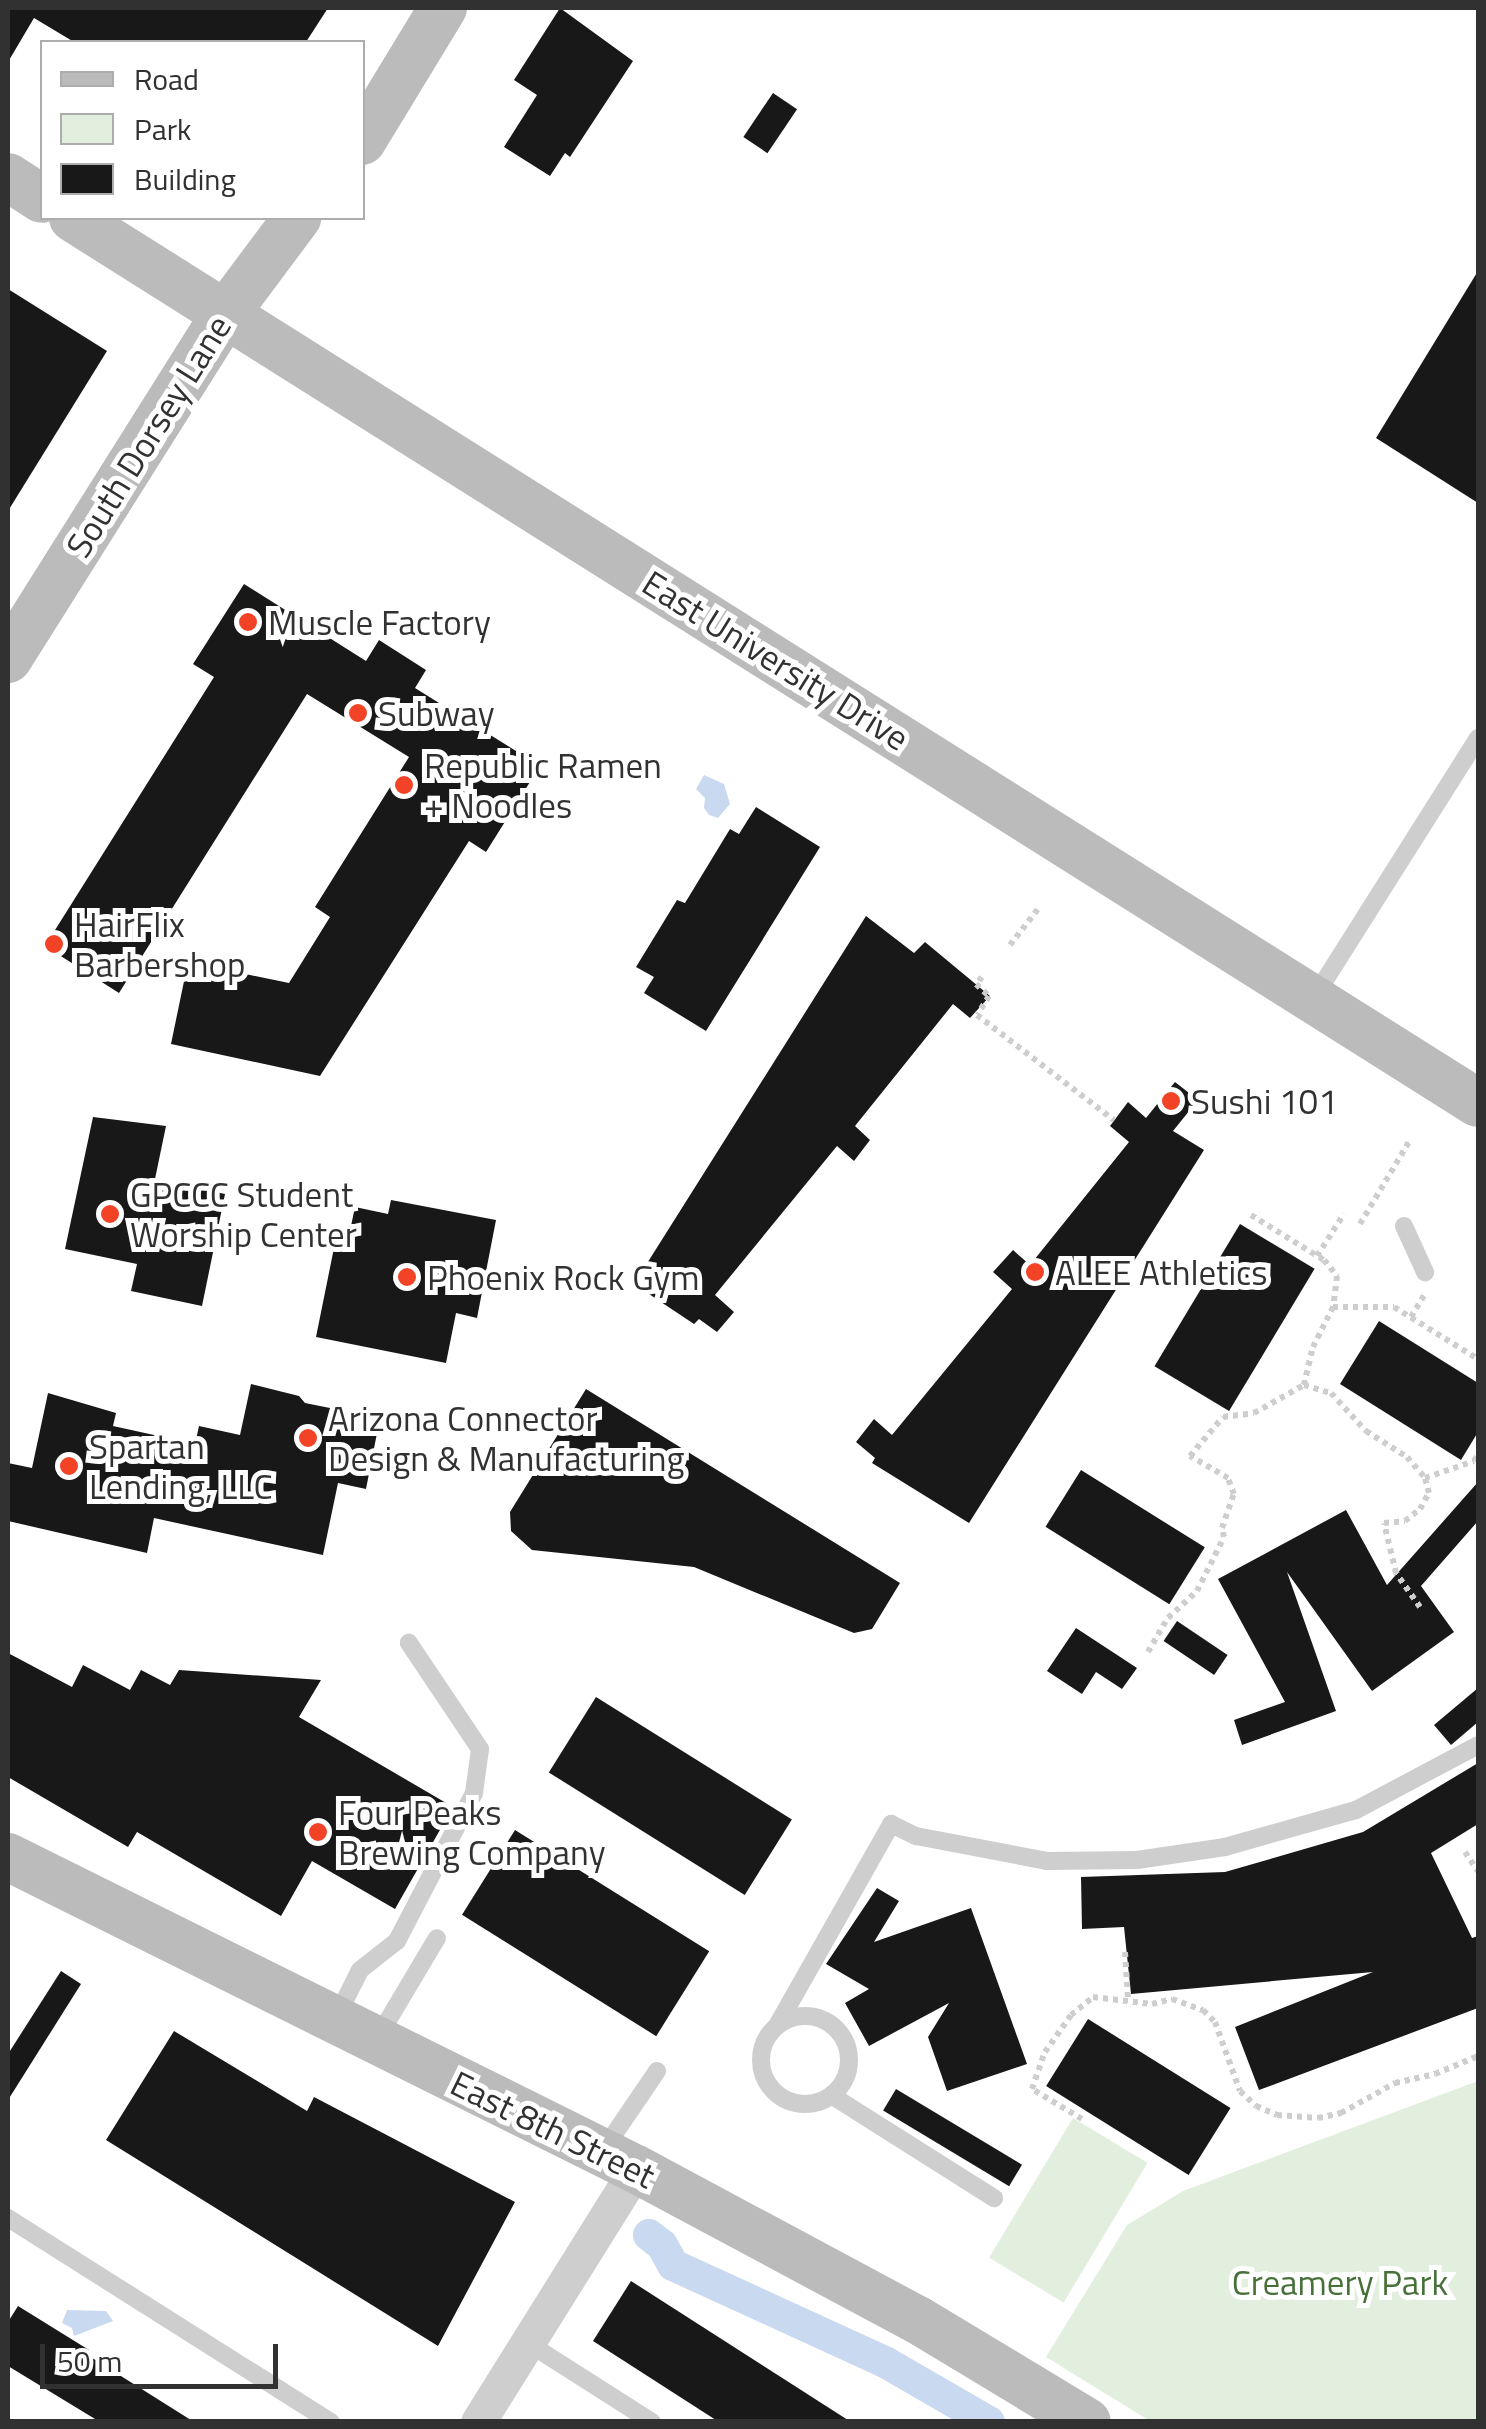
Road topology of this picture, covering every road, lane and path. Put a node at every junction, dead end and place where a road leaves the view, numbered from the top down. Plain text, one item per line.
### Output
1 (443, 8) edge
2 (365, 136) edge
3 (8, 177) edge
4 (40, 198) edge
5 (76, 220) edge
6 (295, 220) edge
7 (226, 312) junction
8 (8, 659) edge
9 (1477, 745) edge
10 (1038, 909) dead end
11 (1010, 945) dead end
12 (982, 977) dead end
13 (1312, 999) junction
14 (1478, 1104) edge
15 (1114, 1120) dead end
16 (1410, 1140) dead end
17 (1344, 1214) dead end
18 (1251, 1215) dead end
19 (1360, 1224) dead end
20 (1404, 1226) dead end
21 (1317, 1256) junction
22 (1425, 1272) dead end
23 (1333, 1307) junction
24 (1478, 1358) edge
25 (1304, 1385) junction
26 (1478, 1455) edge
27 (1426, 1478) junction
28 (1420, 1607) dead end
29 (409, 1643) dead end
30 (1148, 1652) dead end
31 (1478, 1745) edge
32 (1465, 1852) dead end
33 (8, 1857) edge
34 (1478, 1872) edge
35 (436, 1938) dead end
36 (1125, 1952) dead end
37 (1128, 1999) junction
38 (778, 2024) junction
39 (355, 2031) junction
40 (1478, 2056) edge
41 (657, 2071) dead end
42 (831, 2095) junction
43 (1082, 2119) dead end
44 (619, 2161) junction
45 (994, 2198) dead end
46 (8, 2218) edge
47 (528, 2343) junction
48 (332, 2422) edge
49 (478, 2422) edge
50 (652, 2422) edge
51 (1087, 2422) edge

1 - 2 street
3 - 4 street
5 - 7 street, East University Drive
6 - 7 street, South Dorsey Lane
7 - 8 street, South Dorsey Lane
7 - 13 street, East University Drive
9 - 13 lane
10 - 11 path
12 - 15 path
13 - 14 street, East University Drive
16 - 19 path
17 - 21 path
18 - 21 path
20 - 22 lane
21 - 23 path
23 - 24 path
23 - 25 path
25 - 27 path
25 - 30 path
26 - 27 path
27 - 28 path
29 - 39 lane
31 - 38 lane
32 - 34 path
33 - 39 street, East 8th Street
35 - 39 lane
36 - 37 path
37 - 40 path
37 - 43 path
38 - 42 lane
38 - 42 lane
39 - 44 street, East 8th Street
41 - 44 lane
42 - 45 lane
44 - 47 street
44 - 51 street, East 8th Street
46 - 48 lane
47 - 49 street
47 - 50 lane

